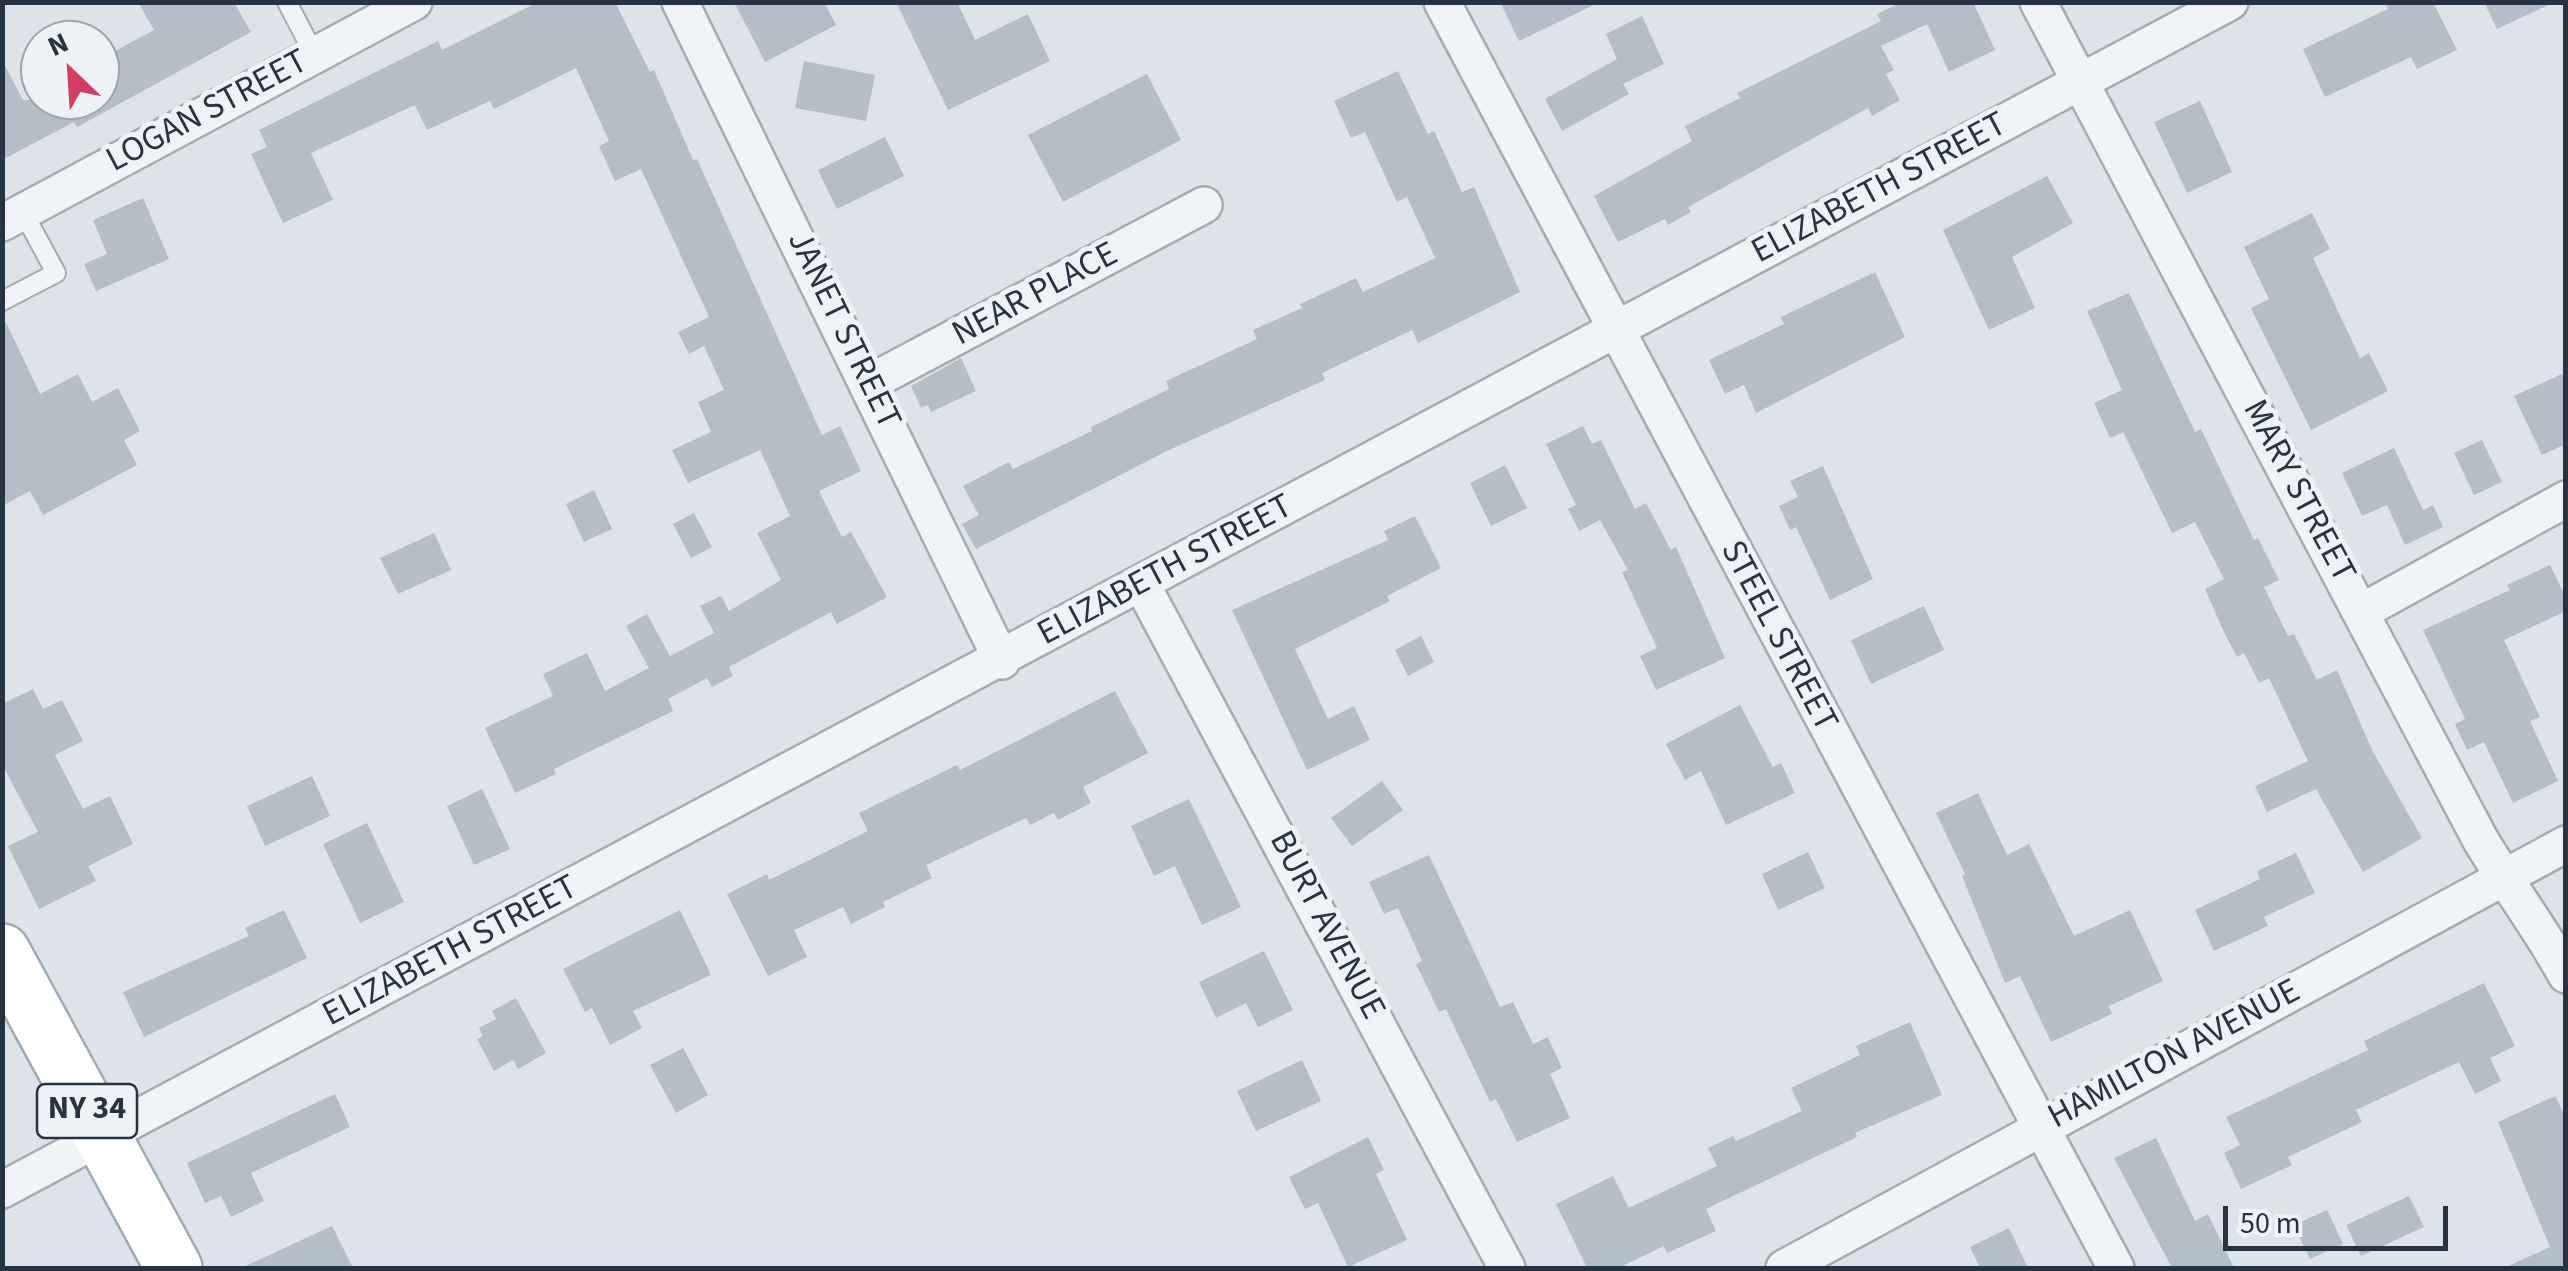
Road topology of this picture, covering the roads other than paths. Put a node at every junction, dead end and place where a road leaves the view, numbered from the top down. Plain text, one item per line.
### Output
1 (287, 2) edge
2 (414, 2) edge
3 (680, 2) edge
4 (1442, 2) edge
5 (2038, 2) edge
6 (2230, 2) edge
7 (315, 56) junction
8 (2079, 84) junction
9 (1204, 206) dead end
10 (13, 218) edge
11 (2, 301) edge
12 (1617, 329) junction
13 (867, 384) junction
14 (2566, 499) edge
15 (1142, 584) junction
16 (2360, 612) junction
17 (1002, 661) junction
18 (2566, 844) edge
19 (2503, 878) junction
20 (2, 952) edge
21 (2566, 975) edge
22 (2042, 1129) junction
23 (101, 1138) junction
24 (2, 1190) edge
25 (174, 1268) edge
26 (1507, 1268) edge
27 (1784, 1268) edge
28 (2116, 1268) edge

1 - 7 lane
2 - 7 street, LOGAN STREET
3 - 13 street, JANET STREET
4 - 12 street, STEEL STREET
5 - 8 street, MARY STREET
6 - 8 street, ELIZABETH STREET
7 - 10 street, LOGAN STREET
8 - 12 street, ELIZABETH STREET
8 - 16 street, MARY STREET
9 - 13 street, NEAR PLACE
10 - 11 lane
12 - 15 street, ELIZABETH STREET
12 - 22 street, STEEL STREET
13 - 17 street, JANET STREET
14 - 16 street
15 - 17 street, ELIZABETH STREET
15 - 26 street, BURT AVENUE
16 - 19 street, MARY STREET
17 - 23 street, ELIZABETH STREET
18 - 19 street, HAMILTON AVENUE
19 - 21 street, MARY STREET
19 - 22 street, HAMILTON AVENUE
20 - 23 main road, NY 34
22 - 27 street, HAMILTON AVENUE
22 - 28 street, STEEL STREET
23 - 24 street, ELIZABETH STREET
23 - 25 main road, NY 34

